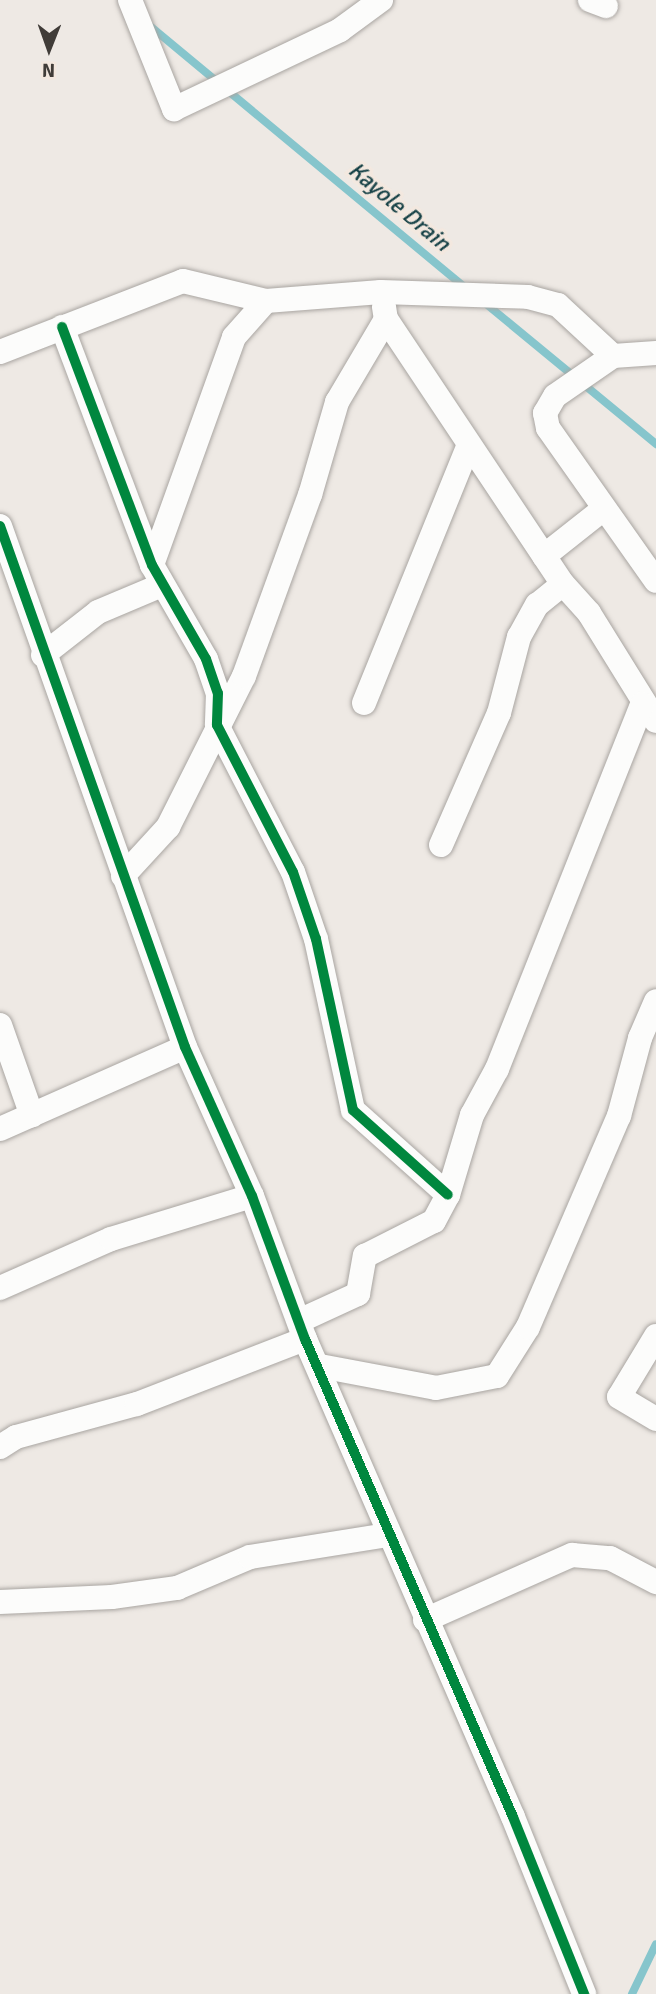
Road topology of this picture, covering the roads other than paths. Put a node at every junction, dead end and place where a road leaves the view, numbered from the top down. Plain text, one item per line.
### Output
1 (130, 0) edge
2 (367, 0) edge
3 (381, 0) edge
4 (340, 30) junction
5 (381, 292) junction
6 (266, 301) junction
7 (386, 319) junction
8 (62, 327) junction
9 (0, 352) edge
10 (656, 353) edge
11 (613, 356) junction
12 (470, 444) junction
13 (602, 510) junction
14 (0, 526) edge
15 (544, 556) junction
16 (157, 575) junction
17 (656, 581) edge
18 (563, 584) junction
19 (43, 655) junction
20 (364, 703) dead end
21 (649, 712) edge
22 (218, 725) junction
23 (441, 845) dead end
24 (123, 876) junction
25 (656, 1001) edge
26 (0, 1025) edge
27 (184, 1047) junction
28 (32, 1116) junction
29 (0, 1129) edge
30 (448, 1195) junction
31 (252, 1196) junction
32 (0, 1288) edge
33 (302, 1330) junction
34 (656, 1336) edge
35 (320, 1366) junction
36 (656, 1419) edge
37 (0, 1447) edge
38 (387, 1535) junction
39 (656, 1582) edge
40 (0, 1602) edge
41 (425, 1620) junction
42 (584, 1994) edge

1 - 4 street
2 - 4 street
3 - 4 street
5 - 6 street
5 - 7 street
5 - 11 street
6 - 8 street
6 - 16 street
7 - 12 street
7 - 22 street
8 - 9 street
8 - 16 street
10 - 11 street
11 - 13 street
12 - 15 street
12 - 20 street
13 - 15 street
13 - 17 street
14 - 19 street
15 - 18 street
16 - 19 street
16 - 22 street
18 - 21 street
18 - 23 street
19 - 24 street
21 - 30 street
22 - 24 street
22 - 30 street
24 - 27 street
25 - 35 street
26 - 28 street
27 - 28 street
27 - 31 street
28 - 29 street
30 - 33 street
31 - 32 street
31 - 33 street
33 - 35 street
33 - 37 street
34 - 36 street
35 - 38 street
38 - 40 street
38 - 41 street
39 - 41 street
41 - 42 street

